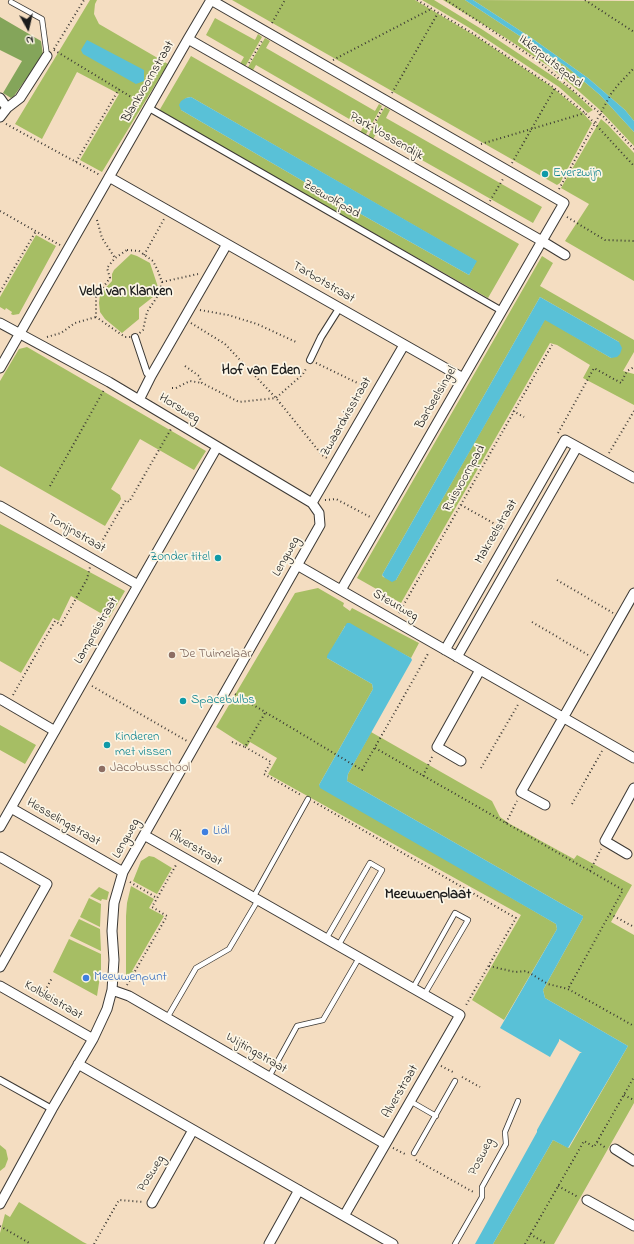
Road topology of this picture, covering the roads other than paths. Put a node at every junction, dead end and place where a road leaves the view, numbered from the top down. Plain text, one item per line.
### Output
1 (211, 0) edge
2 (11, 2) dead end
3 (188, 39) junction
4 (47, 56) joint
5 (0, 98) edge
6 (7, 108) junction
7 (149, 108) junction
8 (0, 117) edge
9 (109, 177) junction
10 (542, 241) junction
11 (227, 244) junction
12 (565, 255) dead end
13 (340, 308) junction
14 (502, 311) junction
15 (0, 323) edge
16 (19, 334) junction
17 (135, 337) road end
18 (404, 344) junction
19 (310, 360) road end
20 (0, 368) edge
21 (151, 376) junction
22 (463, 378) junction
23 (139, 400) junction
24 (577, 446) junction
25 (217, 447) junction
26 (634, 478) edge
27 (312, 502) junction
28 (0, 506) edge
29 (297, 565) junction
30 (138, 585) junction
31 (341, 590) junction
32 (634, 593) edge
33 (445, 650) junction
34 (457, 657) junction
35 (480, 670) junction
36 (0, 699) edge
37 (564, 718) junction
38 (55, 731) junction
39 (634, 758) edge
40 (461, 761) dead end
41 (634, 788) edge
42 (308, 799) road end
43 (545, 805) dead end
44 (11, 808) junction
45 (0, 827) edge
46 (144, 835) junction
47 (627, 854) dead end
48 (0, 857) edge
49 (123, 872) junction
50 (255, 899) junction
51 (326, 939) junction
52 (338, 946) junction
53 (359, 958) junction
54 (0, 967) edge
55 (0, 986) edge
56 (413, 988) junction
57 (112, 990) junction
58 (424, 995) junction
59 (167, 1018) junction
60 (93, 1039) junction
61 (78, 1064) junction
62 (269, 1077) junction
63 (0, 1080) edge
64 (455, 1081) dead end
65 (410, 1101) junction
66 (518, 1101) dead end
67 (52, 1109) junction
68 (436, 1116) junction
69 (193, 1130) junction
70 (386, 1144) junction
71 (614, 1149) dead end
72 (414, 1153) dead end
73 (634, 1161) edge
74 (299, 1190) junction
75 (1, 1199) edge
76 (587, 1200) road end
77 (152, 1204) road end
78 (344, 1216) junction
79 (634, 1226) edge
80 (269, 1244) edge
81 (393, 1244) edge
82 (455, 1244) edge

1 - 3 street, Blankvoornstraat
1 - 10 street
2 - 4 lane
3 - 7 street, Blankvoornstraat
3 - 10 street, Park Vossendijk
4 - 6 street
5 - 6 street
6 - 8 street
7 - 9 street, Blankvoornstraat
7 - 14 street, Zeewolfpad
9 - 11 street, Tarbotstraat
9 - 16 street, Blankvoornstraat
10 - 12 street
10 - 14 street, Barbeelsingel
11 - 13 street, Tarbotstraat
11 - 21 street
13 - 18 street, Tarbotstraat
13 - 19 street
14 - 22 street, Barbeelsingel
15 - 16 street, Horsweg
16 - 20 street, Blankvoornstraat
16 - 23 street, Horsweg
17 - 21 street
18 - 22 street, Tarbotstraat
18 - 27 street, Zwaardvisstraat
21 - 23 street
22 - 31 street, Barbeelsingel
23 - 25 street, Horsweg
24 - 26 street
24 - 33 street, Makreelstraat
24 - 34 street, Makreelstraat
25 - 27 street, Horsweg
25 - 30 street, Lampreistraat
27 - 29 street, Lengweg
28 - 30 street, Tonijnstraat
29 - 31 street, Steurweg
29 - 46 street, Lengweg
30 - 38 street, Lampreistraat
31 - 33 street, Steurweg
32 - 37 street
33 - 34 street, Steurweg
34 - 35 street, Steurweg
35 - 37 street, Steurweg
35 - 40 street
36 - 38 street
37 - 39 street, Steurweg
37 - 43 street
38 - 44 street, Lampreistraat
41 - 47 street
42 - 50 lane
44 - 45 street, Lampreistraat
44 - 49 street, Hesselingstraat
46 - 49 street, Lengweg
46 - 50 street, Alverstraat
48 - 54 street
49 - 57 street, Lengweg
50 - 51 street, Alverstraat
50 - 59 lane
51 - 52 street, Alverstraat
51 - 52 lane
52 - 53 street, Alverstraat
53 - 56 street, Alverstraat
53 - 62 lane
55 - 60 street, Kolbleistraat
56 - 58 street, Alverstraat
56 - 58 lane
57 - 59 street, Wijtingstraat
57 - 60 street, Lengweg
58 - 65 street, Alverstraat
59 - 62 street, Wijtingstraat
60 - 61 street, Lengweg
61 - 67 street, Lengweg
61 - 69 street
62 - 70 street, Wijtingstraat
63 - 67 street
64 - 68 lane
65 - 68 lane
65 - 70 street, Alverstraat
66 - 82 lane, Posweg
67 - 75 street, Lengweg
68 - 72 lane
69 - 74 street
69 - 77 street, Posweg
70 - 78 street, Alverstraat
71 - 73 street
74 - 78 street
74 - 80 street
76 - 79 street
78 - 81 street

